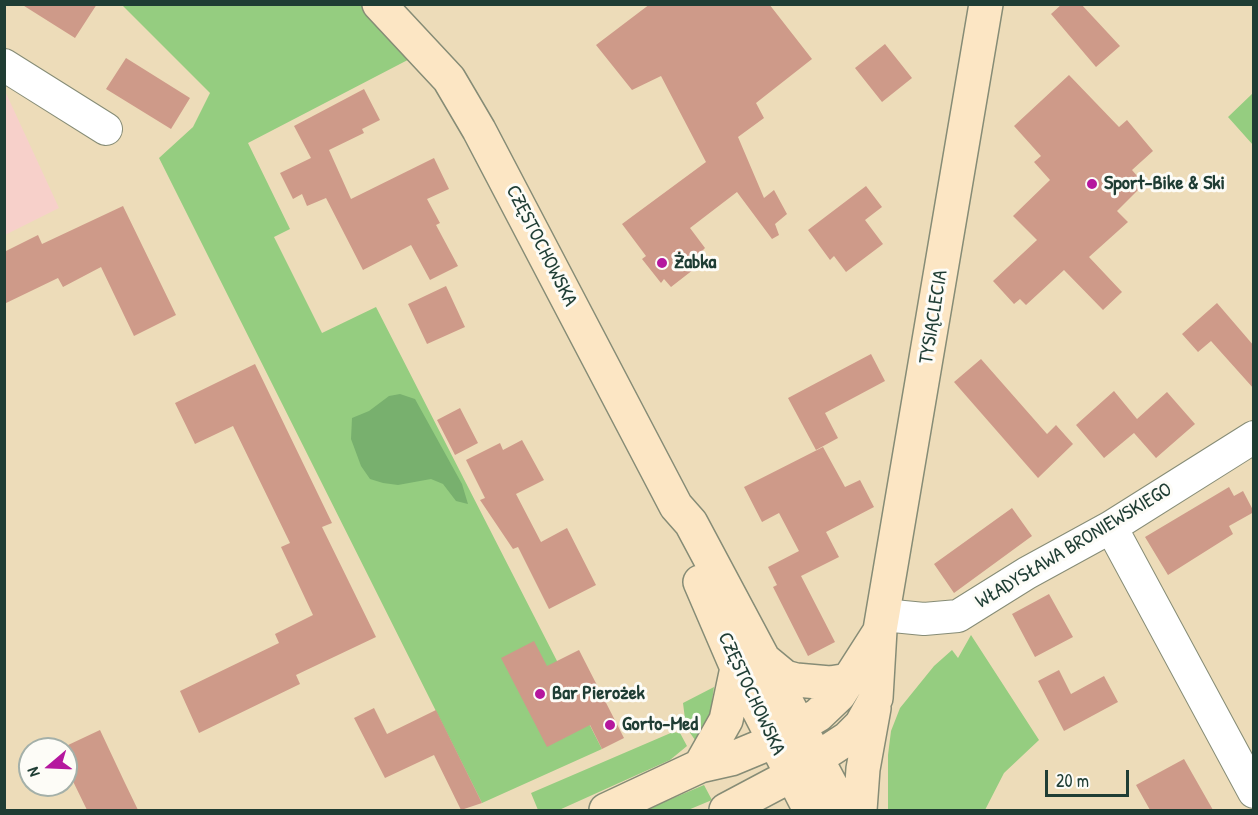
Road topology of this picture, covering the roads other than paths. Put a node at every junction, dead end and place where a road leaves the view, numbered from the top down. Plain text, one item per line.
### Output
1 (379, 4) edge
2 (986, 4) edge
3 (4, 65) edge
4 (106, 129) dead end
5 (1254, 437) edge
6 (1112, 527) junction
7 (882, 622) junction
8 (749, 662) junction
9 (849, 680) junction
10 (876, 698) junction
11 (785, 734) junction
12 (817, 758) junction
13 (700, 766) junction
14 (790, 776) junction
15 (1254, 792) edge
16 (606, 810) edge
17 (726, 810) edge
18 (810, 810) edge
19 (844, 810) edge
20 (860, 810) edge

1 - 8 street, CZĘSTOCHOWSKA
2 - 7 street, TYSIĄCLECIA
3 - 4 street
5 - 6 street, WŁADYSŁAWA BRONIEWSKIEGO
6 - 7 street, WŁADYSŁAWA BRONIEWSKIEGO
6 - 15 street
7 - 9 street, TYSIĄCLECIA
7 - 10 street, TYSIĄCLECIA
8 - 9 street
8 - 11 street, CZĘSTOCHOWSKA
8 - 13 street
9 - 11 street, TYSIĄCLECIA
10 - 12 street, TYSIĄCLECIA
10 - 20 street
11 - 12 street
11 - 13 street, TYSIĄCLECIA
11 - 14 street, CZĘSTOCHOWSKA
12 - 14 street, TYSIĄCLECIA
12 - 19 street
13 - 16 street, TYSIĄCLECIA
14 - 17 street, TYSIĄCLECIA
14 - 18 street, CZĘSTOCHOWSKA

